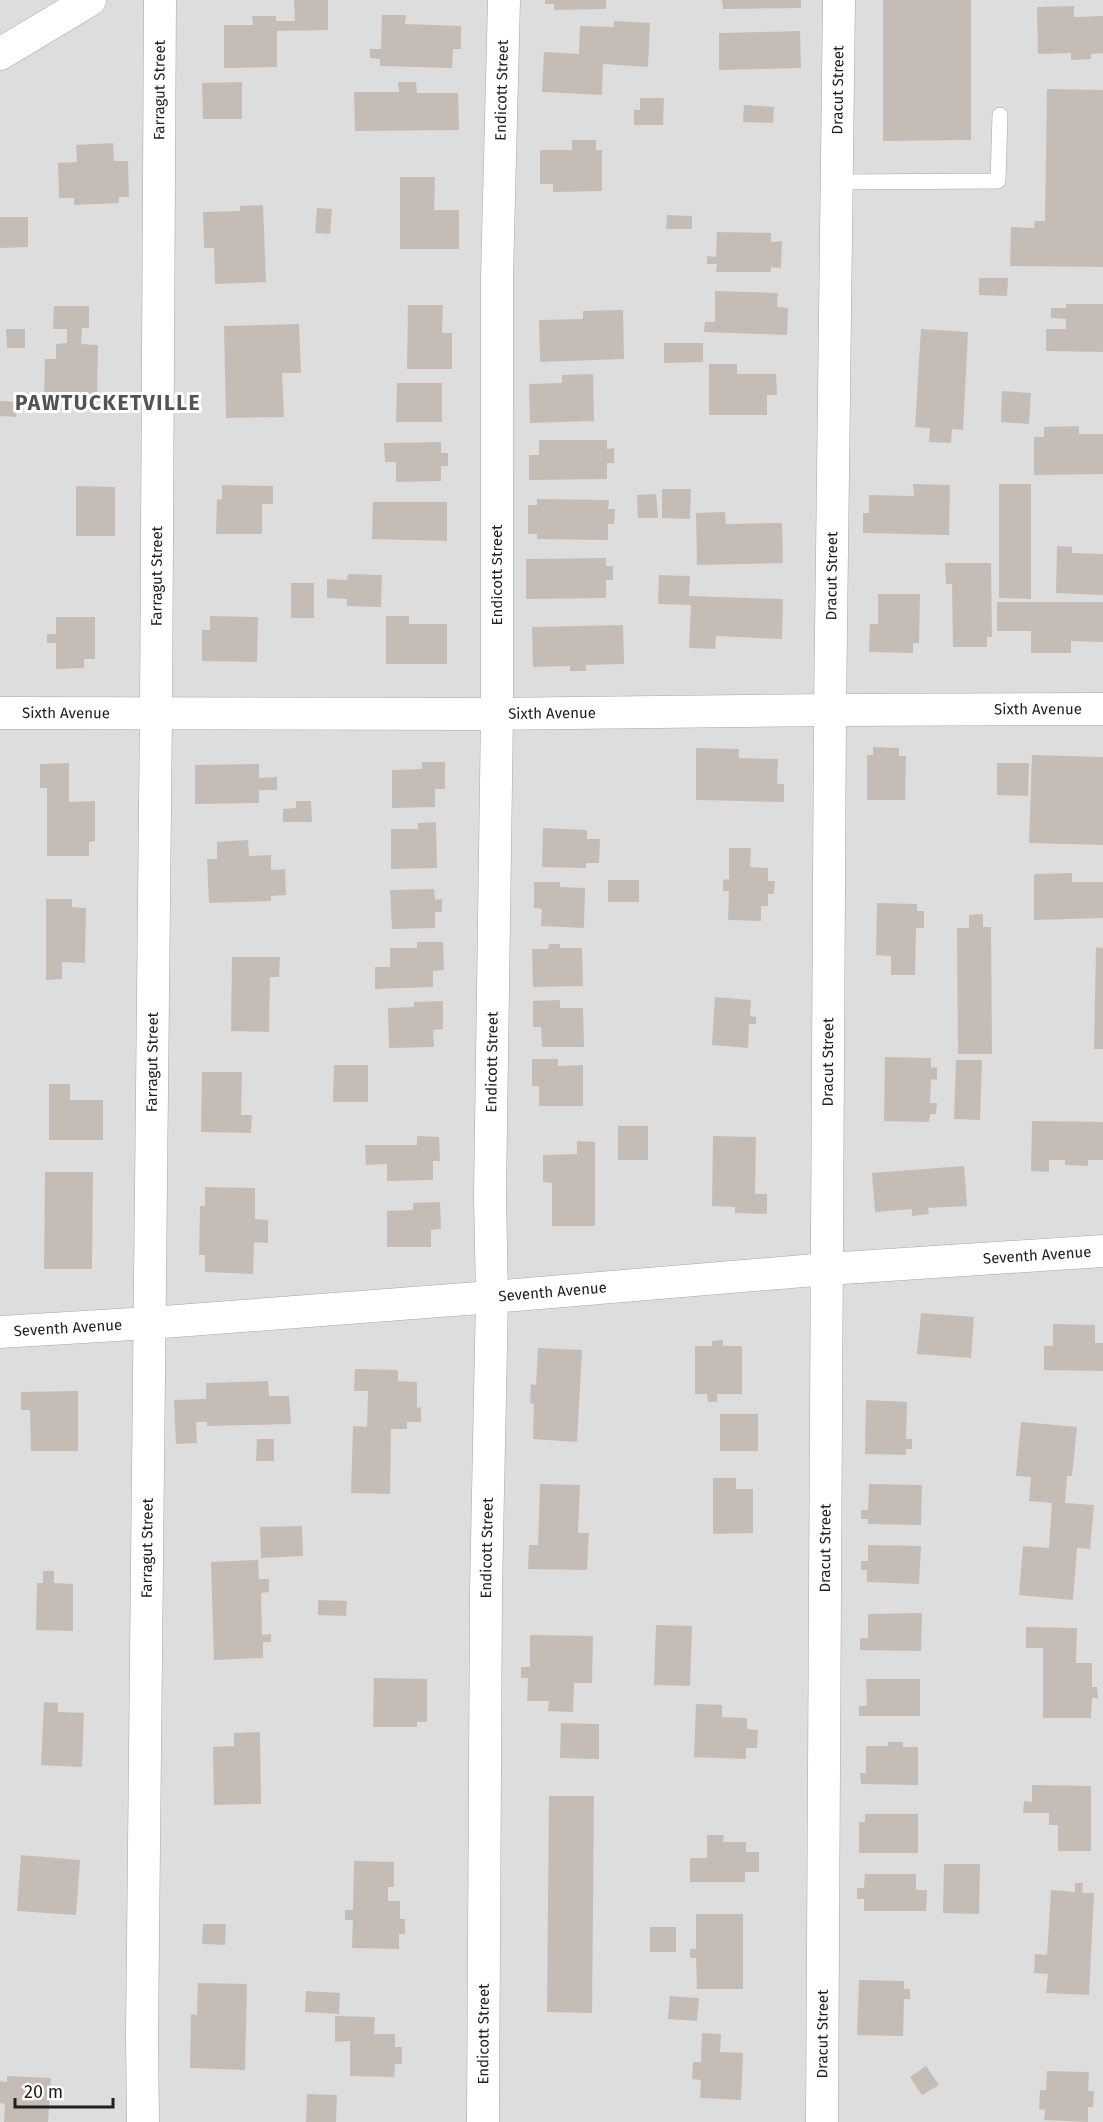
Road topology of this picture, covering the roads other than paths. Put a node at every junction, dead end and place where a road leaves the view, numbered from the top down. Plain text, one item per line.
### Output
1 (90, 0) edge
2 (160, 0) edge
3 (504, 0) edge
4 (839, 0) edge
5 (0, 54) edge
6 (1000, 115) dead end
7 (837, 182) junction
8 (1103, 709) edge
9 (830, 710) junction
10 (0, 713) edge
11 (156, 713) junction
12 (497, 714) junction
13 (1103, 1251) edge
14 (827, 1269) junction
15 (492, 1298) junction
16 (150, 1323) junction
17 (0, 1332) edge
18 (143, 2122) edge
19 (483, 2122) edge
20 (822, 2122) edge

1 - 5 street
2 - 11 street, Farragut Street
3 - 12 street, Endicott Street
4 - 7 street, Dracut Street
6 - 7 lane
7 - 9 street, Dracut Street
8 - 9 street, Sixth Avenue
9 - 12 street, Sixth Avenue
9 - 14 street, Dracut Street
10 - 11 street, Sixth Avenue
11 - 12 street, Sixth Avenue
11 - 16 street, Farragut Street
12 - 15 street, Endicott Street
13 - 14 street, Seventh Avenue
14 - 15 street, Seventh Avenue
14 - 20 street, Dracut Street
15 - 16 street, Seventh Avenue
15 - 19 street, Endicott Street
16 - 17 street, Seventh Avenue
16 - 18 street, Farragut Street

